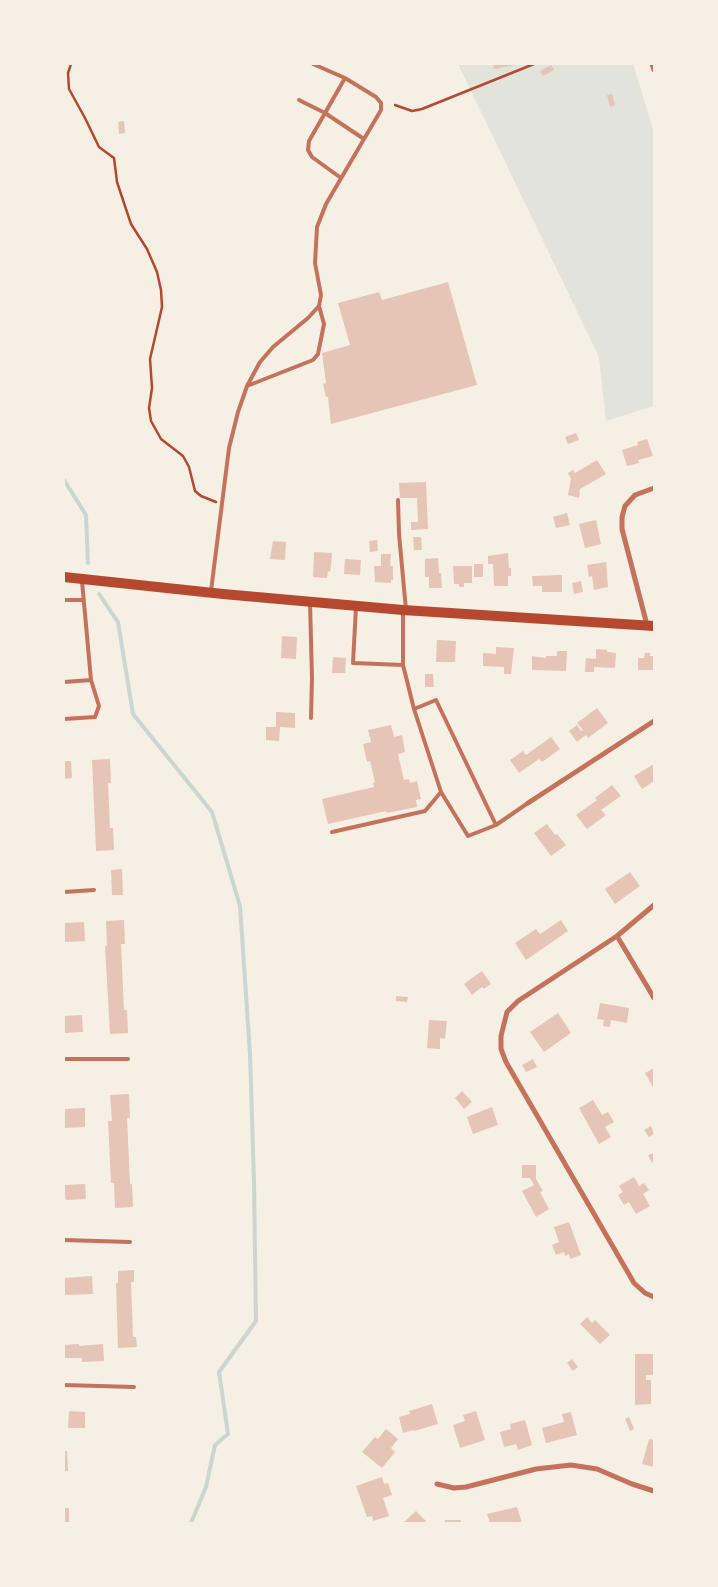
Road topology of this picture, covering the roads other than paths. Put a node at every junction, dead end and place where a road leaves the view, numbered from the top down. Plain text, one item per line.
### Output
1 (313, 64) edge
2 (652, 64) edge
3 (654, 70) edge
4 (345, 78) junction
5 (300, 100) dead end
6 (325, 113) junction
7 (364, 138) junction
8 (341, 178) junction
9 (319, 306) junction
10 (247, 386) junction
11 (654, 488) edge
12 (398, 500) dead end
13 (64, 577) edge
14 (82, 579) junction
15 (211, 593) junction
16 (64, 600) edge
17 (84, 600) junction
18 (310, 602) junction
19 (356, 605) junction
20 (404, 610) junction
21 (650, 625) edge
22 (403, 665) junction
23 (91, 680) junction
24 (64, 682) edge
25 (414, 709) junction
26 (311, 718) dead end
27 (64, 719) edge
28 (654, 721) edge
29 (441, 792) junction
30 (528, 803) joint
31 (496, 825) junction
32 (332, 832) dead end
33 (94, 890) dead end
34 (64, 892) edge
35 (654, 906) edge
36 (617, 936) junction
37 (654, 998) edge
38 (64, 1059) edge
39 (128, 1059) dead end
40 (64, 1240) edge
41 (130, 1242) dead end
42 (654, 1297) edge
43 (64, 1385) edge
44 (134, 1387) dead end
45 (437, 1484) dead end
46 (654, 1491) edge

1 - 4 lane
2 - 3 street
4 - 6 lane
4 - 7 lane
5 - 6 lane
6 - 7 lane
6 - 8 lane
7 - 8 lane
8 - 9 lane
9 - 10 lane
9 - 10 lane
10 - 15 lane
11 - 21 street
12 - 20 lane
13 - 14 main road
14 - 15 main road
14 - 17 lane
15 - 18 main road
16 - 17 lane
17 - 23 lane
18 - 19 main road
18 - 26 lane
19 - 20 main road
19 - 22 lane
20 - 21 main road
20 - 22 lane
22 - 25 lane
23 - 24 lane
23 - 27 lane
25 - 29 lane
25 - 31 lane
28 - 30 street
29 - 31 lane
29 - 32 lane
30 - 31 lane
33 - 34 lane
35 - 36 street
36 - 37 street
36 - 42 street
38 - 39 lane
40 - 41 lane
43 - 44 lane
45 - 46 street

